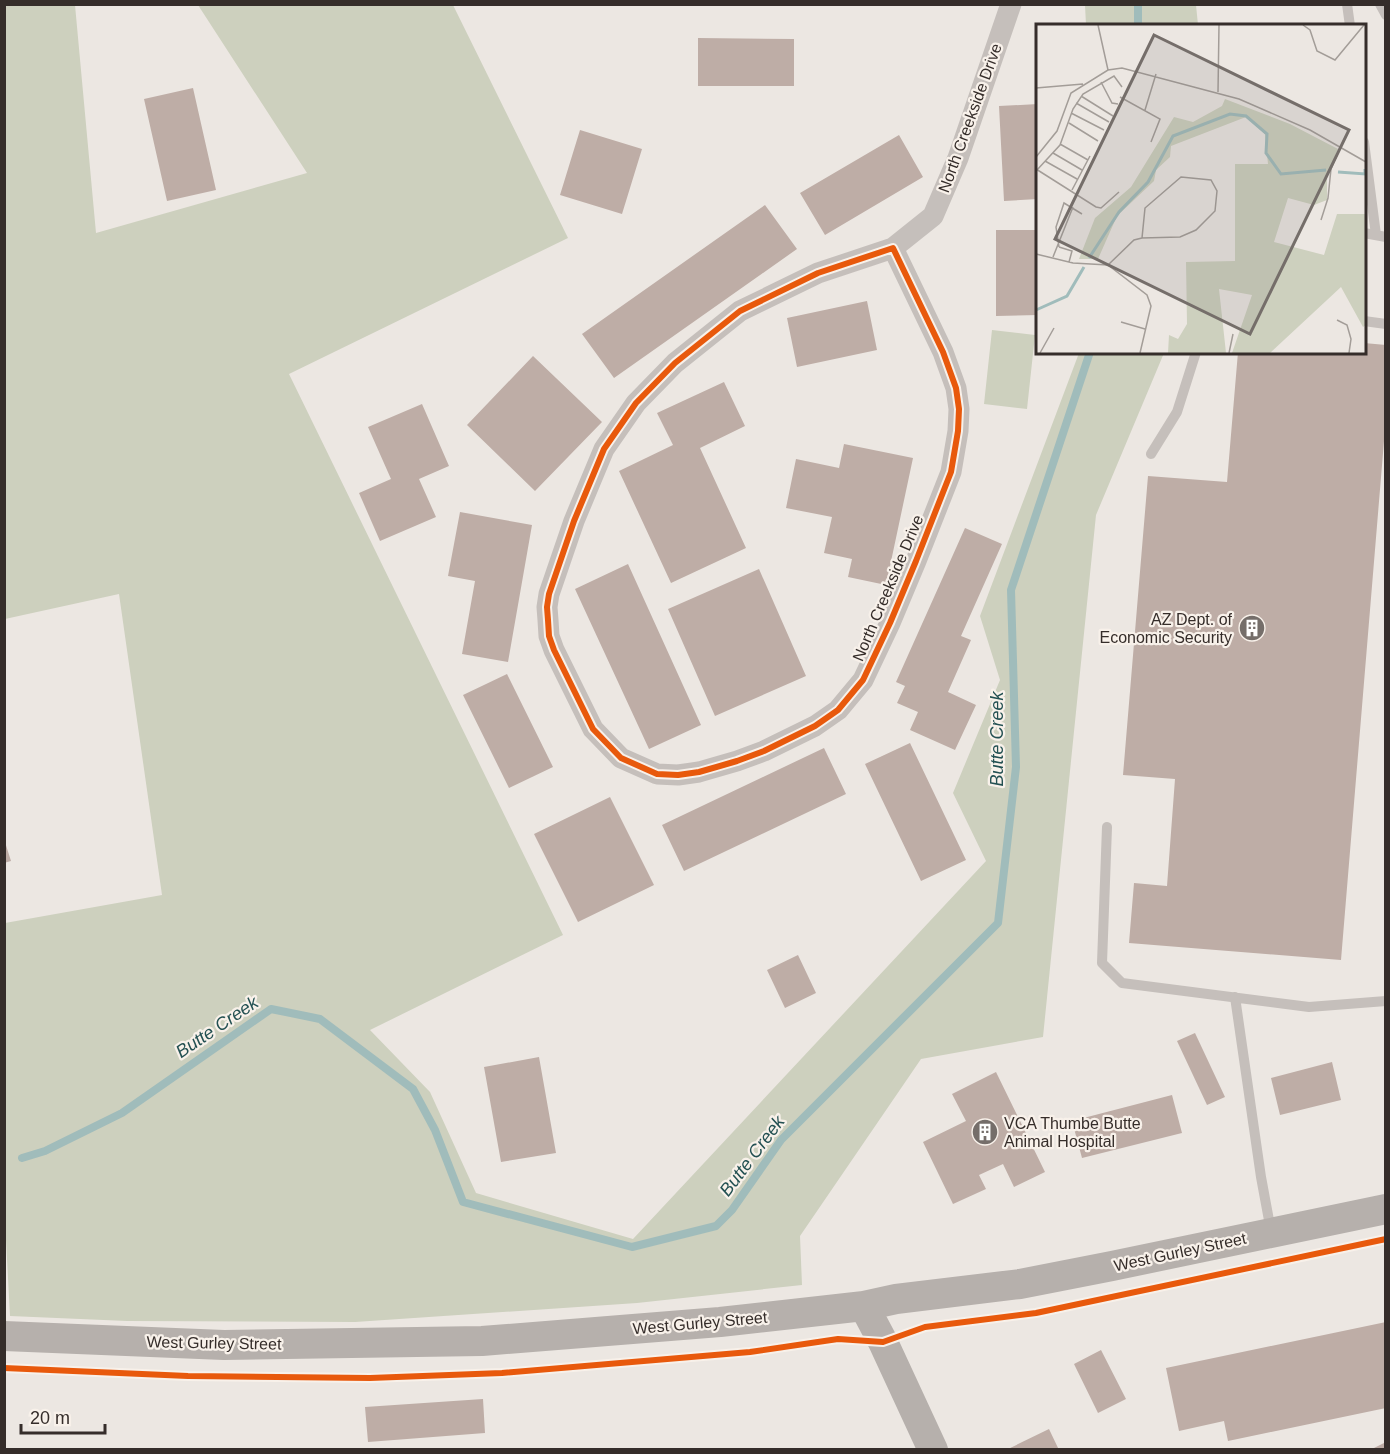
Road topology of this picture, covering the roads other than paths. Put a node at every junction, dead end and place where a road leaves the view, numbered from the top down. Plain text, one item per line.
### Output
1 (1011, 4) edge
2 (1347, 4) edge
3 (1380, 4) edge
4 (1386, 15) edge
5 (1350, 24) edge
6 (1366, 148) edge
7 (1366, 233) edge
8 (1381, 236) edge
9 (893, 248) junction
10 (1366, 321) edge
11 (1386, 324) edge
12 (1195, 354) edge
13 (1151, 454) dead end
14 (1107, 827) dead end
15 (1235, 997) junction
16 (1386, 1001) edge
17 (1386, 1209) edge
18 (1272, 1232) junction
19 (864, 1306) junction
20 (4, 1336) edge
21 (933, 1449) edge

1 - 9 street, North Creekside Drive
2 - 5 lane
3 - 4 lane
6 - 8 lane
7 - 8 lane
9 - 9 street, North Creekside Drive
10 - 11 lane
12 - 13 lane
14 - 15 lane
15 - 16 lane
15 - 18 lane
17 - 18 main road, West Gurley Street
18 - 19 main road, West Gurley Street
19 - 20 main road, West Gurley Street
19 - 21 main road

